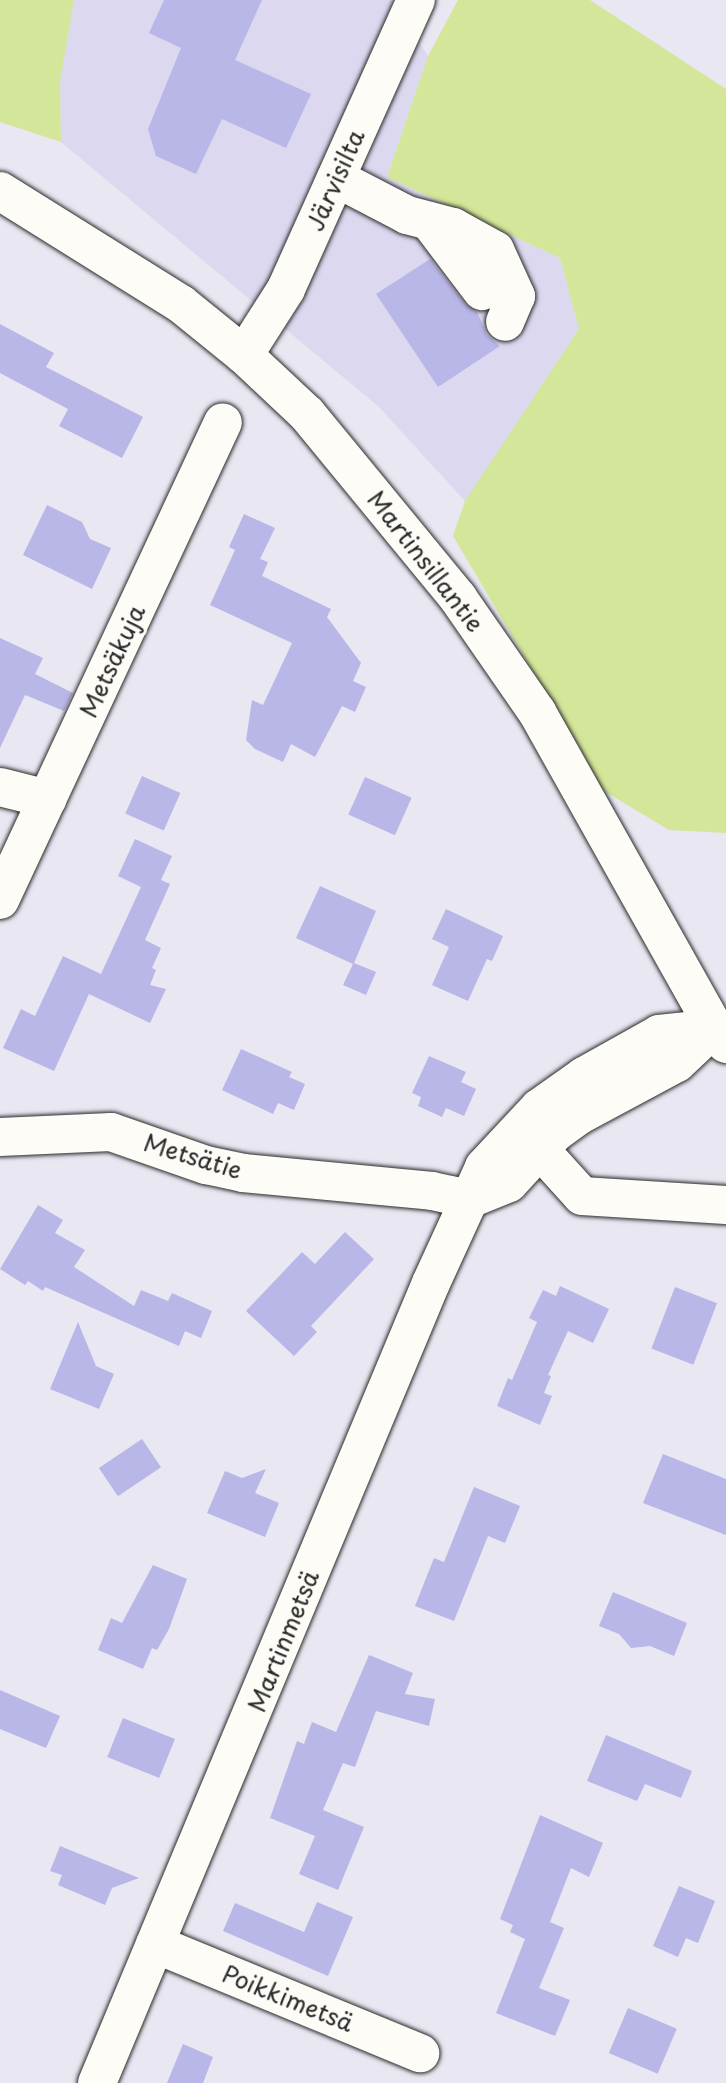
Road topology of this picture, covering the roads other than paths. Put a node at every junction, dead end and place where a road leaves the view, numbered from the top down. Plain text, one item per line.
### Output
1 (416, 0) edge
2 (336, 178) junction
3 (0, 191) edge
4 (429, 221) junction
5 (482, 291) dead end
6 (505, 322) dead end
7 (244, 355) junction
8 (223, 422) dead end
9 (0, 787) edge
10 (48, 799) junction
11 (0, 900) edge
12 (720, 1036) edge
13 (0, 1137) edge
14 (530, 1139) junction
15 (470, 1199) junction
16 (726, 1205) edge
17 (155, 1944) junction
18 (420, 2053) dead end
19 (97, 2083) edge

1 - 2 street, Järvisilta
2 - 4 street
2 - 7 street, Järvisilta
3 - 7 street, Martinsillantie
4 - 5 street
4 - 6 street
7 - 12 street, Martinsillantie
8 - 10 street, Metsäkuja
9 - 10 street
10 - 11 street, Metsäkuja
12 - 14 street, Martinmetsä
13 - 15 street, Metsätie
14 - 15 street, Martinmetsä
14 - 16 street
15 - 17 street, Martinmetsä
17 - 18 street, Poikkimetsä
17 - 19 street, Martinmetsä

